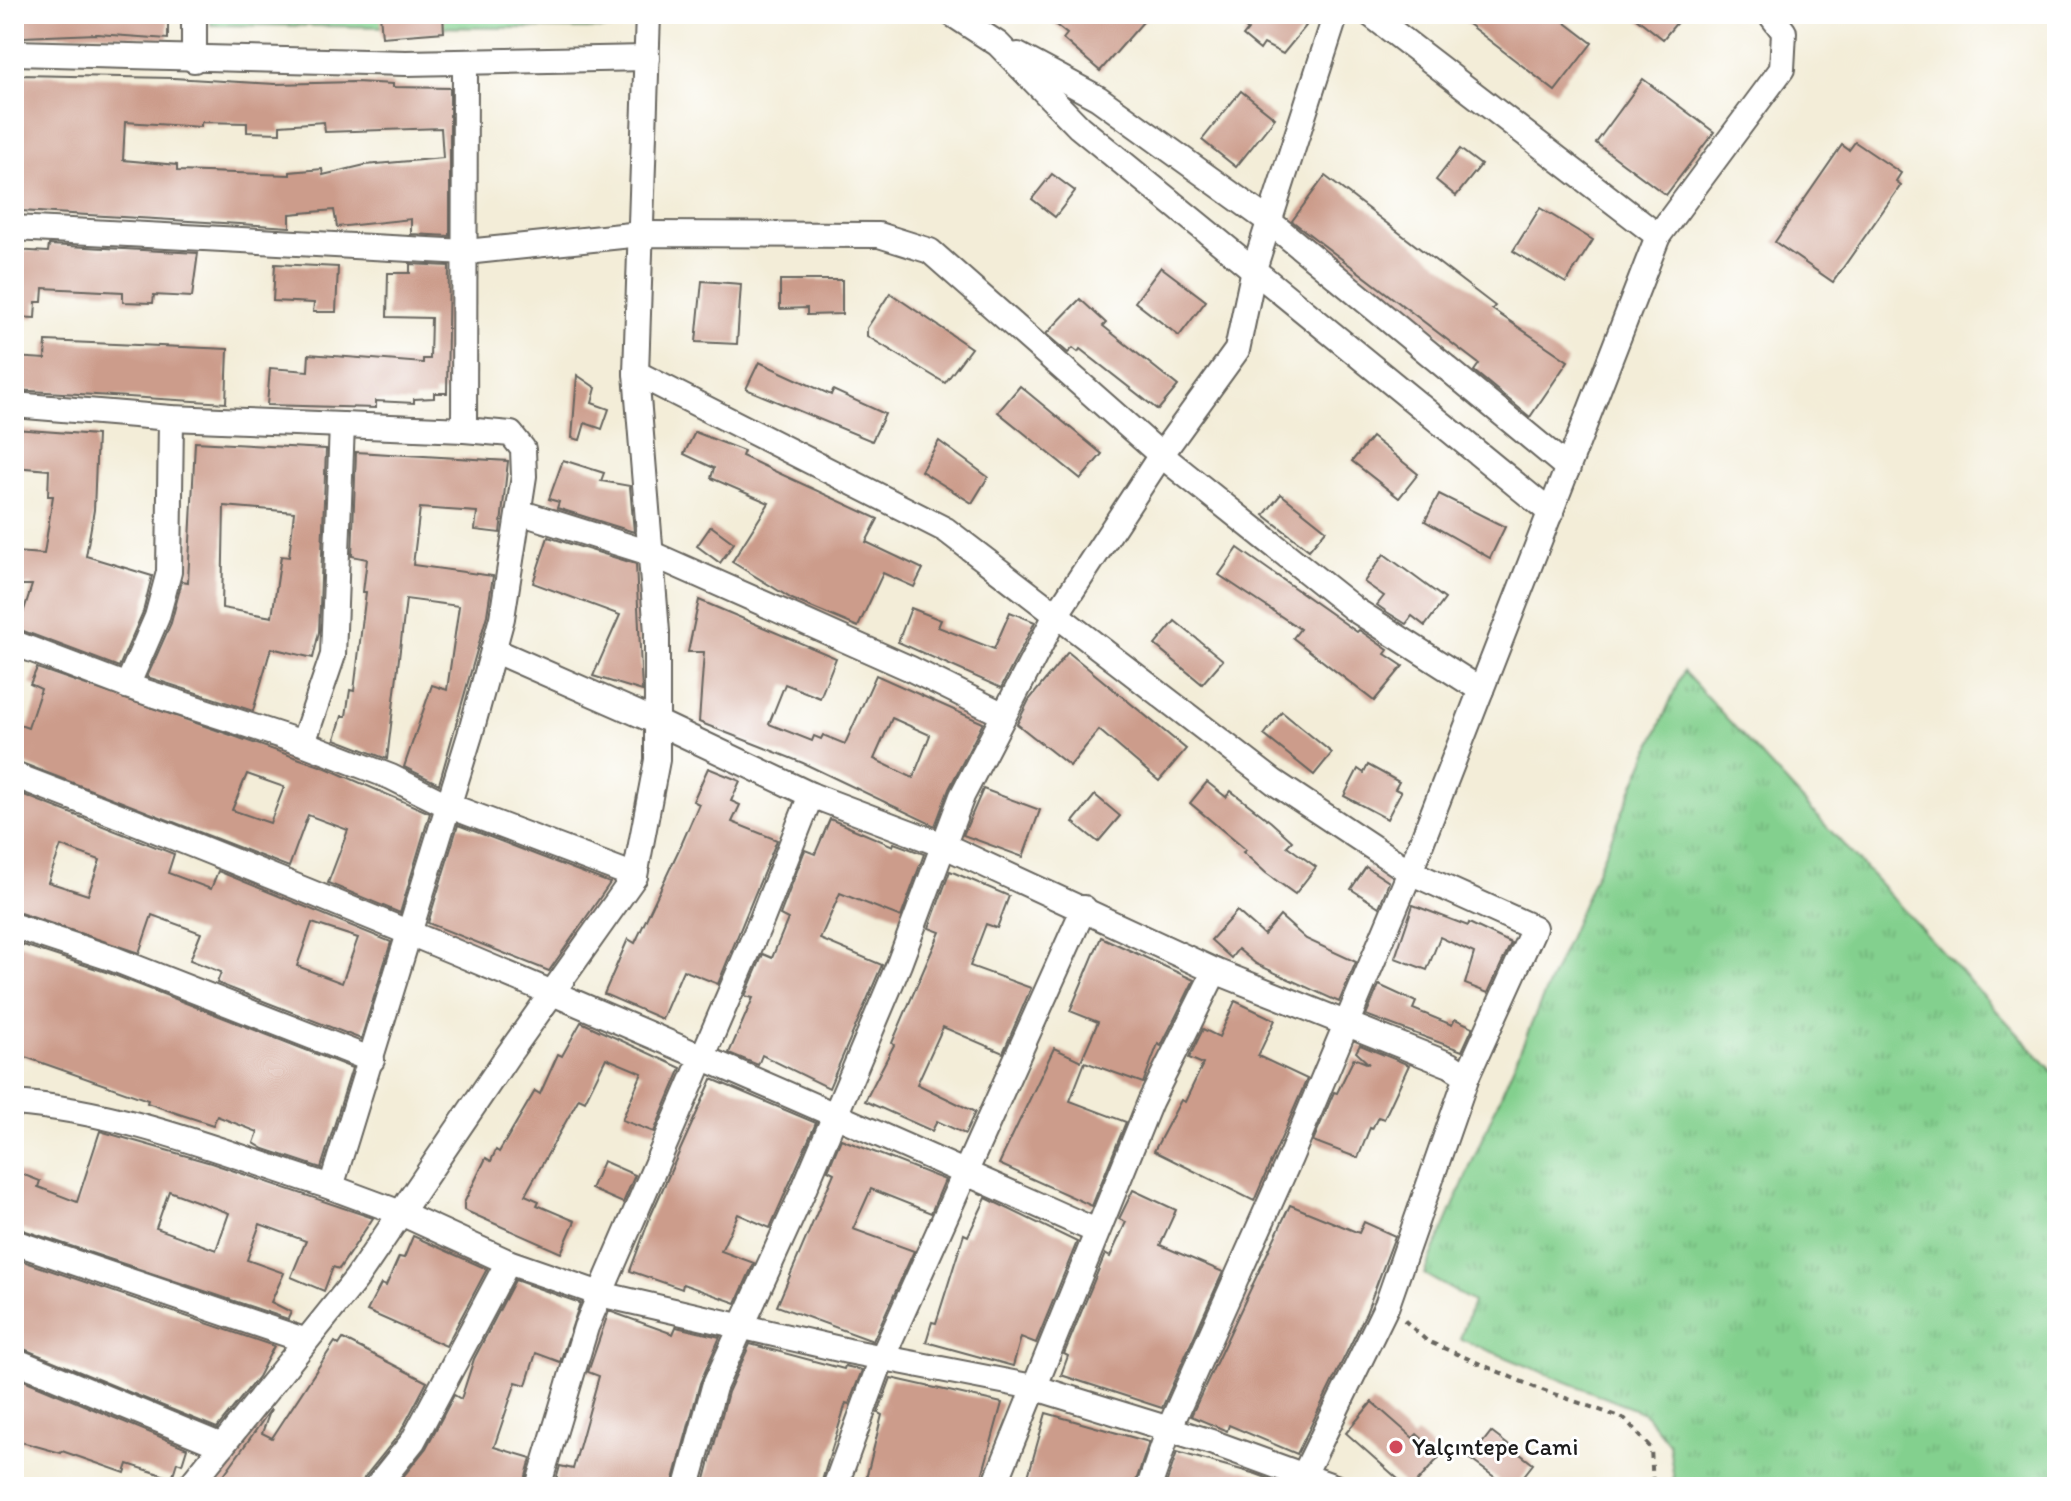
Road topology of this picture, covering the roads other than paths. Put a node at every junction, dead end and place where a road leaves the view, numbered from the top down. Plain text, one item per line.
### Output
1 (194, 14) edge
2 (648, 14) edge
3 (952, 14) edge
4 (1336, 14) edge
5 (1370, 14) edge
6 (1770, 14) edge
7 (998, 44) junction
8 (14, 53) edge
9 (647, 58) junction
10 (194, 60) junction
11 (465, 63) junction
12 (1270, 222) junction
13 (14, 228) edge
14 (641, 234) junction
15 (1658, 236) junction
16 (466, 252) junction
17 (1254, 269) junction
18 (636, 373) junction
19 (14, 405) edge
20 (171, 418) junction
21 (342, 425) junction
22 (464, 430) junction
23 (1161, 455) junction
24 (1568, 468) junction
25 (519, 512) junction
26 (1551, 513) junction
27 (650, 553) junction
28 (1056, 615) junction
29 (14, 643) edge
30 (493, 650) junction
31 (127, 686) junction
32 (1481, 690) junction
33 (1004, 715) junction
34 (657, 722) junction
35 (303, 743) junction
36 (14, 775) edge
37 (811, 795) junction
38 (447, 805) junction
39 (943, 845) junction
40 (1410, 872) junction
41 (635, 876) junction
42 (1084, 908) junction
43 (14, 926) edge
44 (409, 930) junction
45 (1215, 971) junction
46 (553, 991) junction
47 (1347, 1024) junction
48 (702, 1058) junction
49 (372, 1060) junction
50 (1467, 1076) junction
51 (14, 1103) edge
52 (835, 1116) junction
53 (967, 1173) junction
54 (331, 1187) junction
55 (401, 1213) junction
56 (1096, 1231) junction
57 (14, 1242) edge
58 (508, 1262) junction
59 (600, 1294) junction
60 (744, 1327) junction
61 (304, 1340) junction
62 (882, 1358) junction
63 (14, 1360) edge
64 (1033, 1387) junction
65 (1169, 1429) junction
66 (222, 1446) junction
67 (1300, 1480) edge
68 (189, 1487) edge
69 (376, 1487) edge
70 (538, 1487) edge
71 (687, 1487) edge
72 (835, 1487) edge
73 (994, 1487) edge
74 (1149, 1487) edge
75 (1335, 1487) edge

1 - 10 street
2 - 9 street
3 - 7 street
4 - 12 street
5 - 15 street
6 - 15 street
7 - 12 street
7 - 17 street
8 - 10 street
9 - 11 street
9 - 14 street
10 - 11 street
11 - 16 street
12 - 17 street
12 - 24 street
13 - 16 street
14 - 16 street
14 - 18 street
14 - 23 street
15 - 24 street
16 - 22 street
17 - 23 street
17 - 26 street
18 - 27 street
18 - 28 street
19 - 20 street
20 - 21 street
20 - 31 street
21 - 22 street
21 - 35 street
22 - 25 street
23 - 28 street
23 - 32 street
24 - 26 street
25 - 27 street
25 - 30 street
26 - 32 street
27 - 33 street
27 - 34 street
28 - 33 street
28 - 40 street
29 - 31 street
30 - 34 street
30 - 38 street
31 - 35 street
32 - 40 street
33 - 39 street
34 - 37 street
34 - 41 street
35 - 38 street
36 - 44 street
37 - 39 street
37 - 48 street
38 - 41 street
38 - 44 street
39 - 42 street
39 - 52 street
40 - 47 street
40 - 50 street
41 - 46 street
42 - 45 street
42 - 53 street
43 - 49 street
44 - 46 street
44 - 49 street
45 - 47 street
45 - 56 street
46 - 48 street
46 - 55 street
47 - 50 street
47 - 65 street
48 - 52 street
48 - 59 street
49 - 54 street
50 - 67 street
51 - 54 street
52 - 53 street
52 - 60 street
53 - 56 street
53 - 62 street
54 - 55 street
55 - 58 street
55 - 61 street
56 - 64 street
57 - 61 street
58 - 59 street
58 - 69 street
59 - 60 street
59 - 70 street
60 - 62 street
60 - 71 street
61 - 66 street
62 - 64 street
62 - 72 street
63 - 66 street
64 - 65 street
64 - 73 street
65 - 67 street
65 - 74 street
66 - 68 street
67 - 75 street

